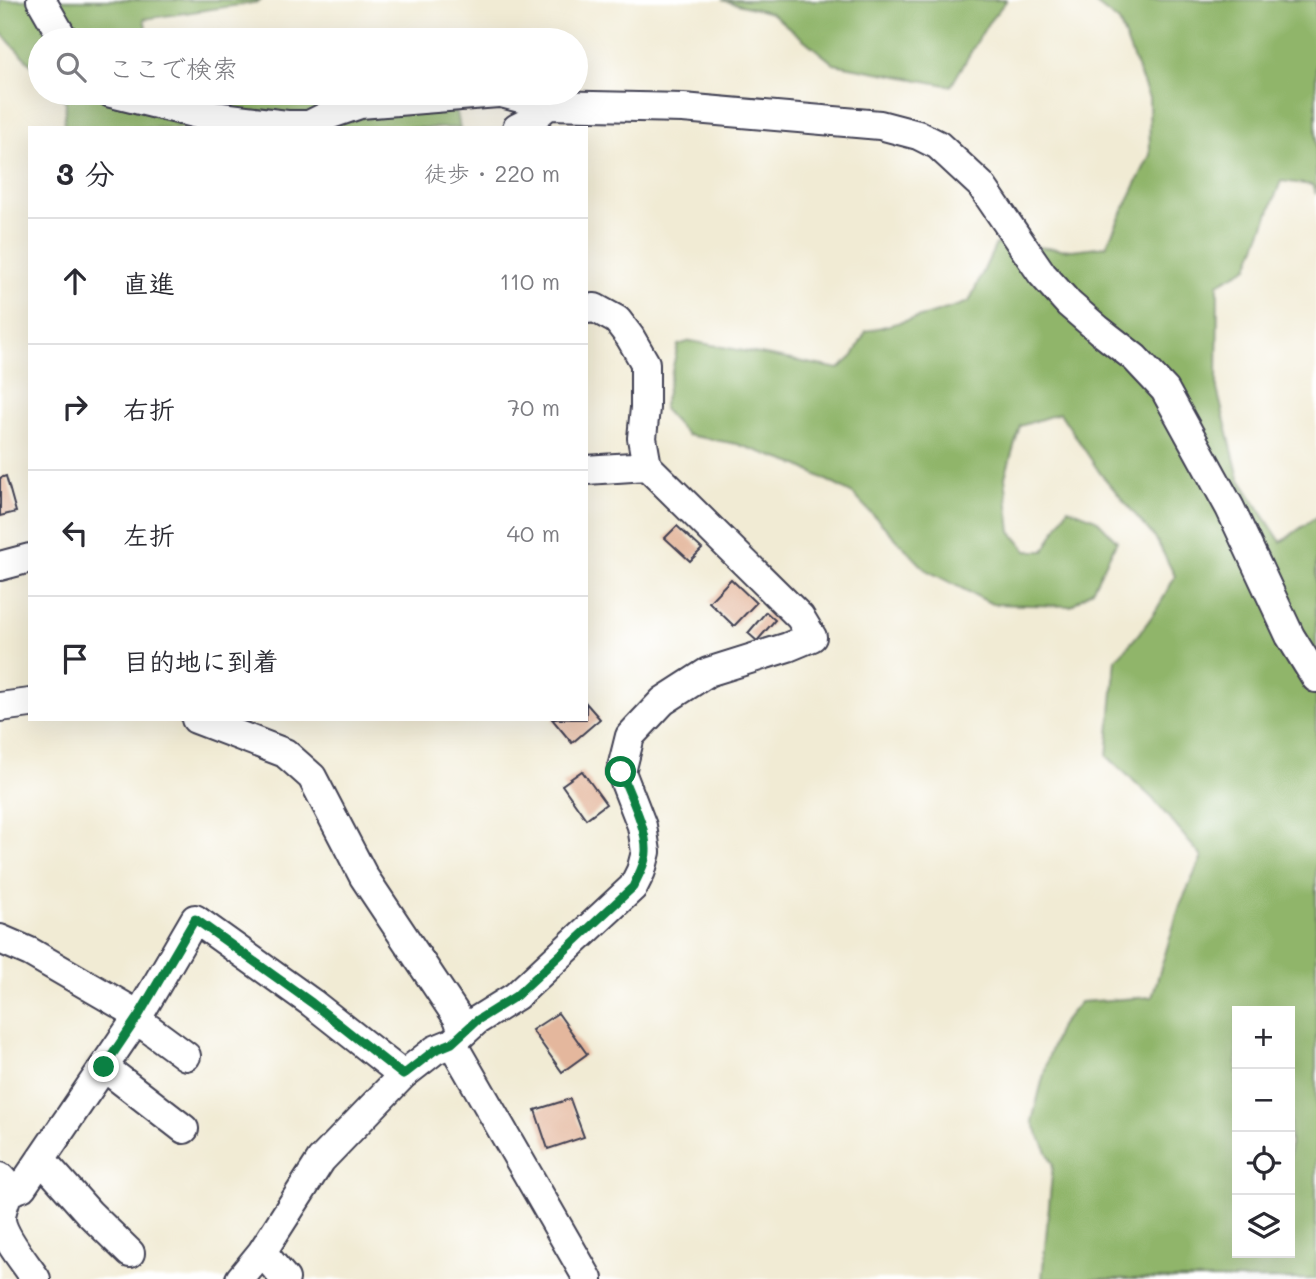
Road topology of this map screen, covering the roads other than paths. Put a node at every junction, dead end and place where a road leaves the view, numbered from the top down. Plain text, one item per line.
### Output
1 (41, 0) edge
2 (57, 28) edge
3 (160, 105) edge
4 (357, 105) edge
5 (548, 105) joint
6 (521, 126) edge
7 (588, 309) edge
8 (647, 466) junction
9 (588, 470) edge
10 (28, 559) edge
11 (0, 566) edge
12 (1316, 678) edge
13 (28, 703) edge
14 (0, 707) edge
15 (201, 721) edge
16 (0, 939) edge
17 (138, 1017) junction
18 (458, 1037) junction
19 (186, 1056) dead end
20 (104, 1067) junction
21 (403, 1075) junction
22 (184, 1129) dead end
23 (41, 1159) junction
24 (4, 1185) edge
25 (262, 1252) junction
26 (131, 1253) dead end
27 (36, 1279) edge
28 (240, 1279) edge
29 (285, 1279) edge
30 (589, 1279) edge

1 - 2 street
3 - 4 street
5 - 6 street
5 - 12 street
7 - 8 street
8 - 9 street
8 - 18 street
10 - 11 street
13 - 14 street
15 - 18 street
16 - 17 street
17 - 19 street
17 - 20 street
17 - 21 street
18 - 21 street
18 - 30 street
20 - 22 street
20 - 23 street
21 - 25 street
23 - 24 street
23 - 26 street
24 - 27 street
25 - 28 street
25 - 29 street

